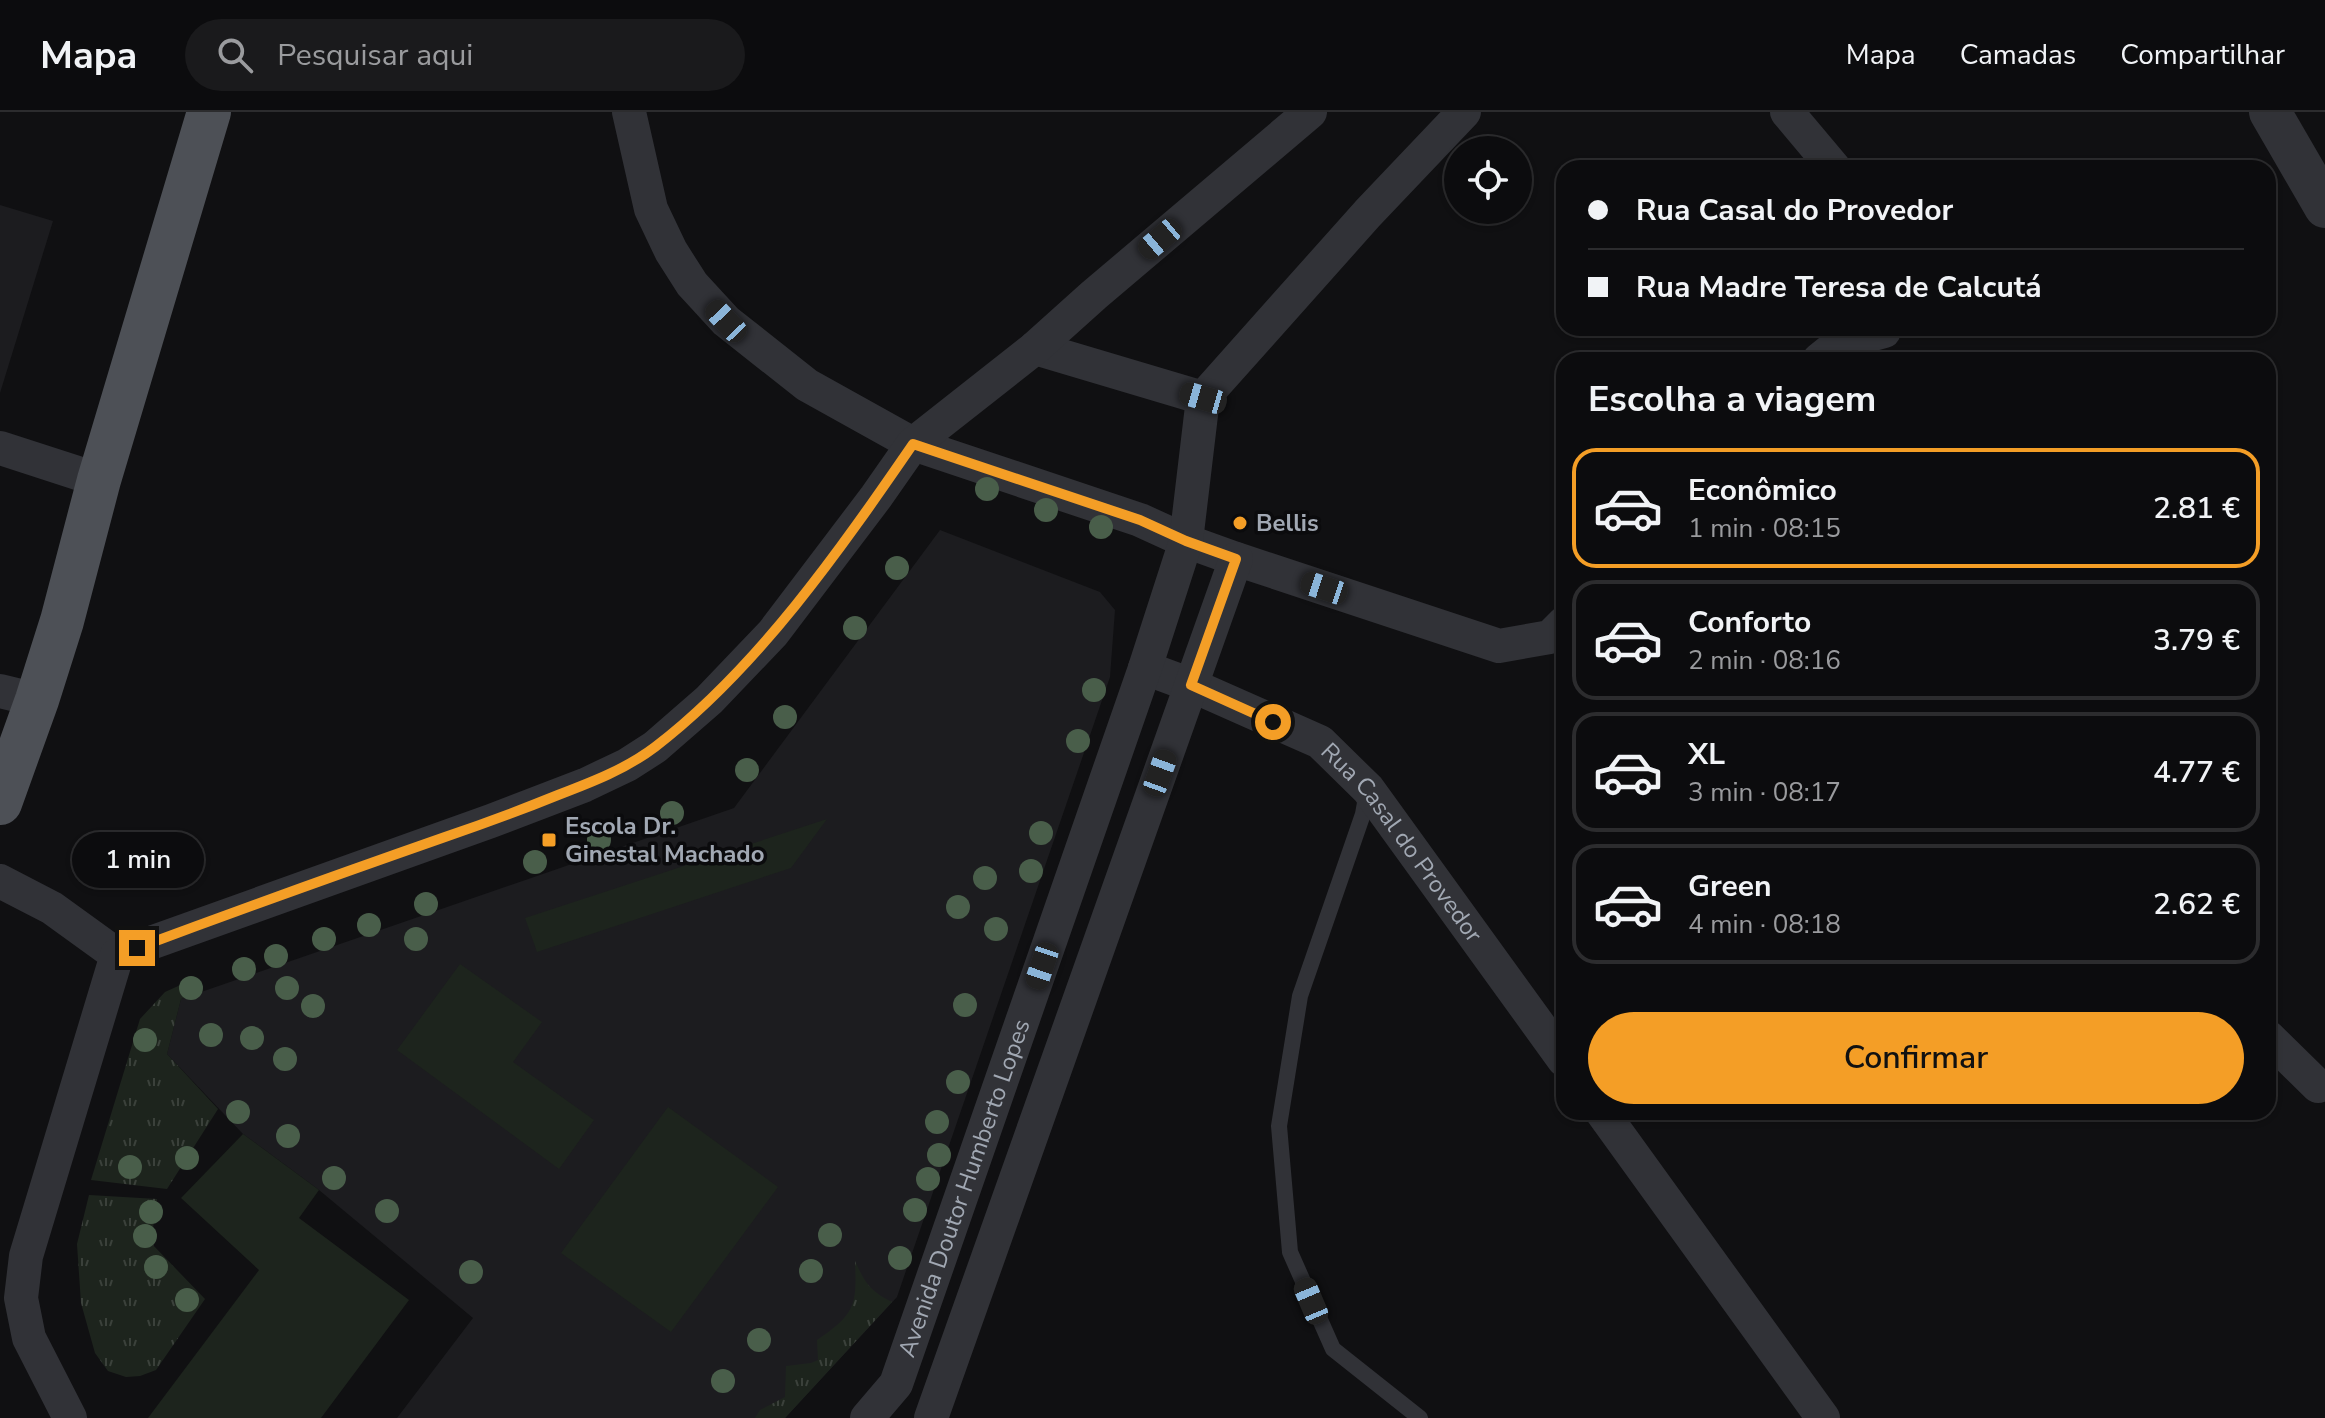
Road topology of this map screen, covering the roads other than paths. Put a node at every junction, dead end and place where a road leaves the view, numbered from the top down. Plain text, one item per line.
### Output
1 (209, 112) edge
2 (629, 112) edge
3 (1310, 112) edge
4 (1464, 112) edge
5 (1787, 112) edge
6 (2270, 112) edge
7 (1827, 160) edge
8 (2325, 207) edge
9 (1871, 336) edge
10 (1035, 348) junction
11 (1829, 352) edge
12 (1203, 398) junction
13 (913, 444) junction
14 (0, 448) edge
15 (99, 480) junction
16 (1186, 541) junction
17 (1236, 559) junction
18 (1556, 631) edge
19 (1145, 668) junction
20 (1191, 685) junction
21 (19, 696) edge
22 (1368, 789) junction
23 (0, 803) edge
24 (0, 881) edge
25 (117, 955) junction
26 (2276, 1045) edge
27 (1556, 1049) edge
28 (2318, 1086) dead end
29 (1608, 1120) edge
30 (13, 1262) edge
31 (896, 1384) junction
32 (70, 1418) edge
33 (867, 1418) edge
34 (931, 1418) edge
35 (1420, 1418) edge
36 (1823, 1418) edge

1 - 15 main road
2 - 13 street
3 - 10 street
4 - 12 street
5 - 7 street
6 - 8 street
9 - 11 street
10 - 12 street
10 - 13 street
12 - 16 street, Avenida Doutor Humberto Lopes
13 - 16 street
13 - 25 street
14 - 15 street
15 - 21 main road
16 - 17 street
16 - 19 street, Avenida Doutor Humberto Lopes
17 - 18 street
17 - 20 street
19 - 20 street, Rua Casal do Provedor
19 - 31 street, Avenida Doutor Humberto Lopes
20 - 22 street, Rua Casal do Provedor
20 - 34 street
21 - 23 main road
22 - 27 street, Rua Casal do Provedor
22 - 35 lane
24 - 25 street
25 - 30 street
26 - 28 street
29 - 36 street
30 - 32 street
31 - 33 street, Avenida Doutor Humberto Lopes
31 - 34 street

